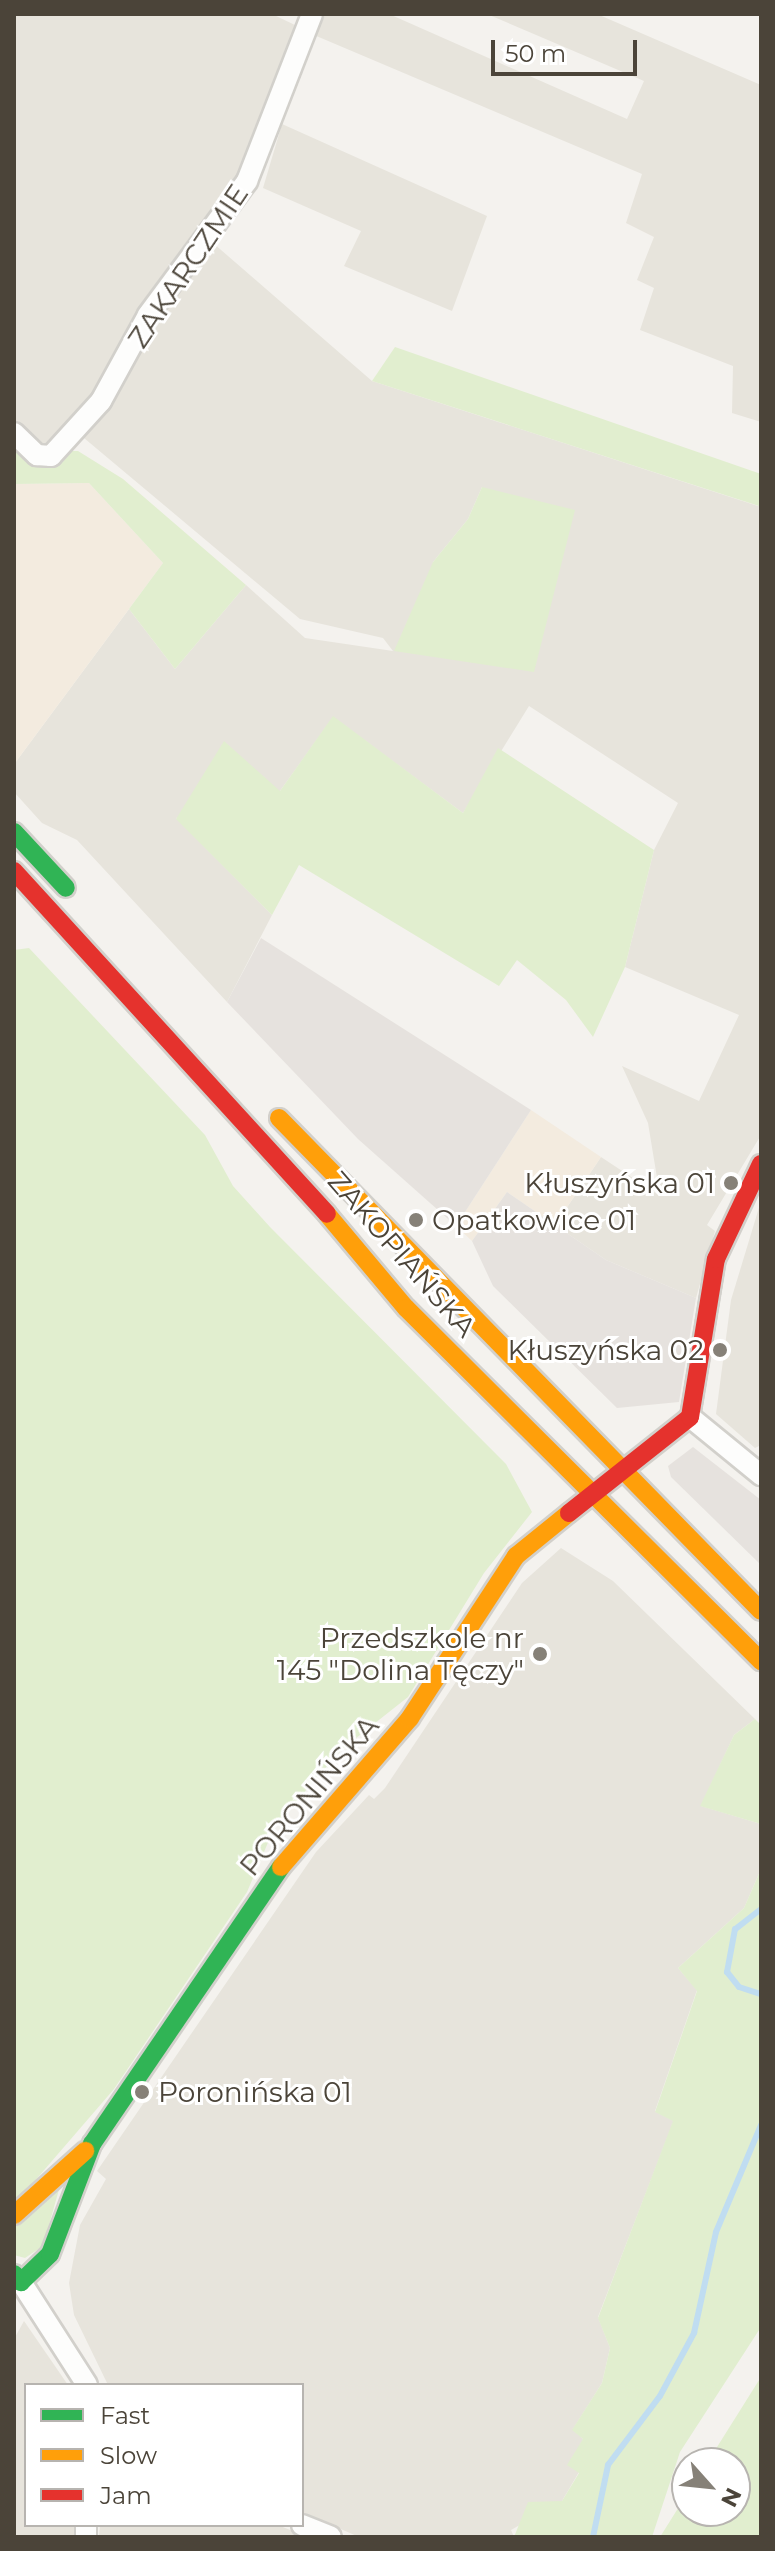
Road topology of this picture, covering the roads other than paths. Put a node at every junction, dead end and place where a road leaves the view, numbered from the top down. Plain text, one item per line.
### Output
1 (312, 14) edge
2 (14, 433) edge
3 (14, 832) edge
4 (14, 871) edge
5 (85, 908) dead end
6 (263, 1101) dead end
7 (761, 1164) edge
8 (690, 1417) junction
9 (626, 1474) junction
10 (761, 1475) edge
11 (595, 1495) junction
12 (761, 1611) edge
13 (761, 1661) edge
14 (92, 2144) junction
15 (14, 2215) edge
16 (17, 2278) edge
17 (86, 2383) edge
18 (304, 2526) edge
19 (331, 2537) edge

1 - 2 street, ZAKARCZMIE
3 - 5 main road
4 - 11 main road, ZAKOPIAŃSKA
6 - 9 main road, ZAKOPIAŃSKA
7 - 8 main road
8 - 9 main road, PORONIŃSKA
8 - 10 street
9 - 11 main road, PORONIŃSKA
9 - 12 main road, ZAKOPIAŃSKA
11 - 13 main road, ZAKOPIAŃSKA
11 - 14 main road, PORONIŃSKA
14 - 15 main road, PORONIŃSKA
14 - 16 main road, PORONIŃSKA
16 - 17 street
18 - 19 street

